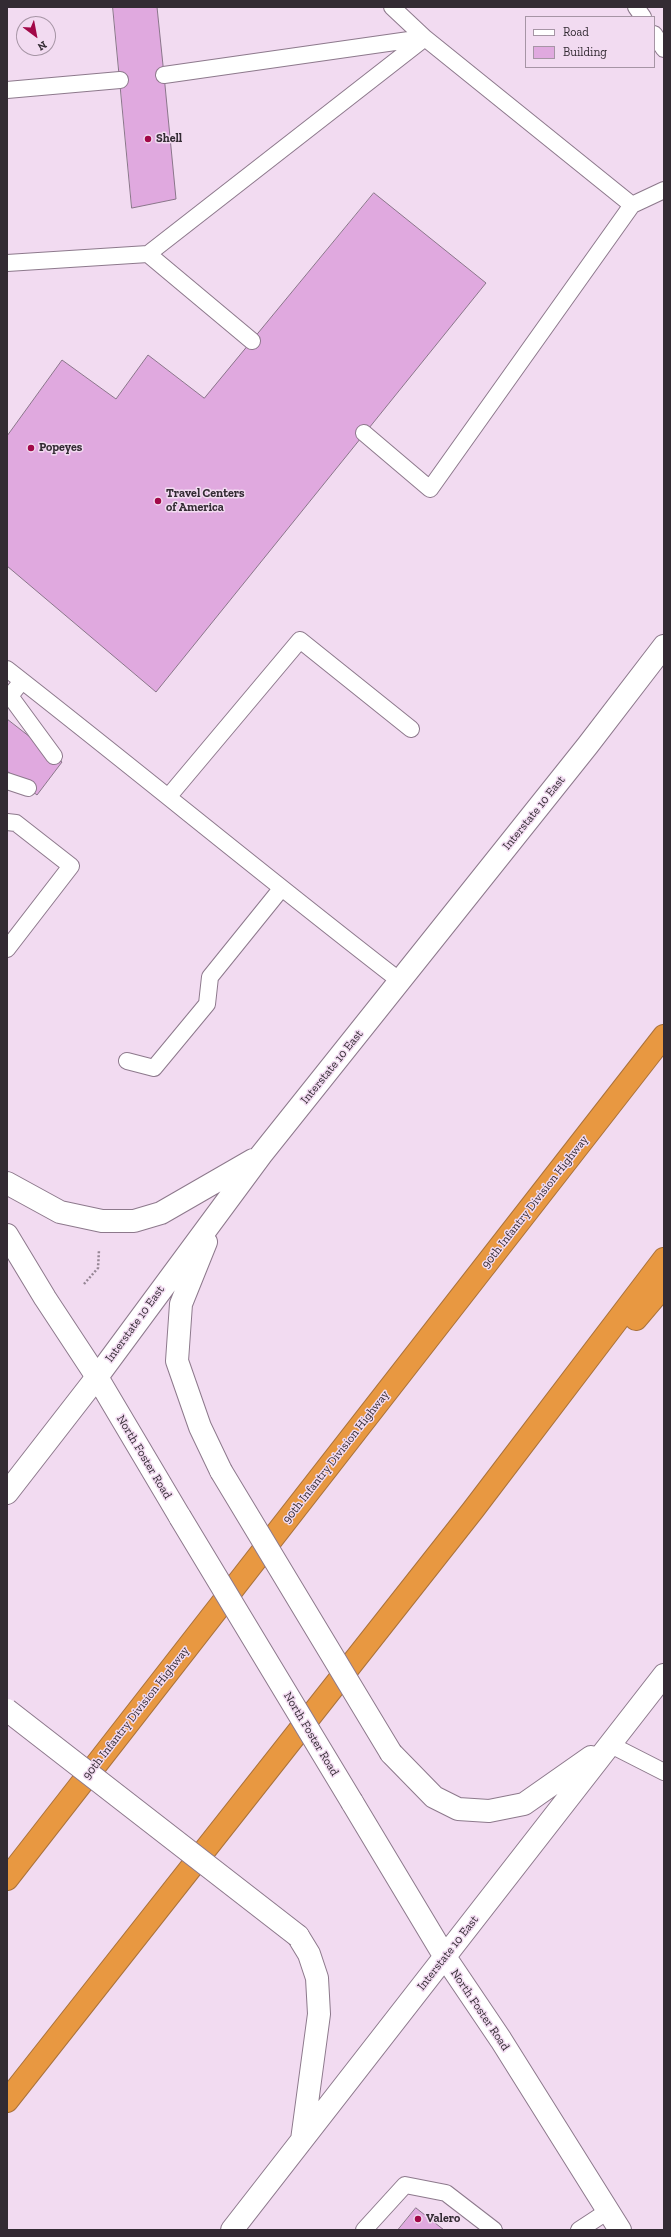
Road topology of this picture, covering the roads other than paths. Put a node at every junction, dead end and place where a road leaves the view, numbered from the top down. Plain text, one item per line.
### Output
1 (392, 7) edge
2 (636, 7) edge
3 (641, 16) edge
4 (655, 36) edge
5 (425, 38) junction
6 (664, 49) edge
7 (164, 75) dead end
8 (120, 80) dead end
9 (7, 90) edge
10 (664, 190) edge
11 (632, 205) junction
12 (148, 254) junction
13 (7, 263) edge
14 (252, 341) dead end
15 (364, 433) dead end
16 (664, 646) edge
17 (7, 669) edge
18 (22, 681) junction
19 (8, 696) edge
20 (411, 729) dead end
21 (30, 737) dead end
22 (54, 756) dead end
23 (7, 781) edge
24 (28, 788) dead end
25 (169, 796) junction
26 (7, 822) edge
27 (281, 888) junction
28 (7, 949) edge
29 (400, 981) junction
30 (664, 1036) edge
31 (127, 1060) dead end
32 (261, 1155) junction
33 (7, 1183) edge
34 (218, 1213) junction
35 (7, 1235) edge
36 (664, 1259) edge
37 (664, 1286) edge
38 (97, 1376) junction
39 (7, 1493) edge
40 (473, 1510) junction
41 (664, 1675) edge
42 (7, 1710) edge
43 (609, 1744) junction
44 (664, 1772) edge
45 (7, 1879) edge
46 (445, 1957) junction
47 (7, 2101) edge
48 (302, 2141) junction
49 (608, 2211) junction
50 (232, 2230) edge
51 (364, 2230) edge
52 (494, 2230) edge
53 (579, 2230) edge
54 (620, 2230) edge

1 - 5 lane
2 - 3 lane
4 - 6 lane
5 - 7 lane
5 - 11 lane
5 - 12 lane
8 - 9 lane
10 - 11 lane
11 - 15 lane
12 - 13 lane
12 - 14 lane
16 - 29 main road, Interstate 10 East
17 - 18 lane
18 - 19 lane
18 - 25 lane
19 - 21 lane
19 - 22 lane
20 - 25 lane
23 - 24 lane
25 - 27 lane
26 - 28 lane
27 - 29 lane
27 - 31 lane
29 - 32 main road, Interstate 10 East
30 - 45 highway, 90th Infantry Division Highway
32 - 33 main road
32 - 34 main road, Interstate 10 East
34 - 38 main road, Interstate 10 East
34 - 43 main road, bridge
35 - 38 main road, North Foster Road
36 - 40 highway
37 - 40 highway
38 - 39 main road, Interstate 10 East
38 - 46 main road, North Foster Road, bridge
40 - 47 highway
41 - 43 main road, Interstate 10 East
42 - 48 main road, bridge
43 - 44 lane
43 - 46 main road, Interstate 10 East
46 - 48 main road, Interstate 10 East
46 - 49 main road, North Foster Road
48 - 50 main road, Interstate 10 East
49 - 53 lane
49 - 54 main road, North Foster Road
51 - 52 lane

